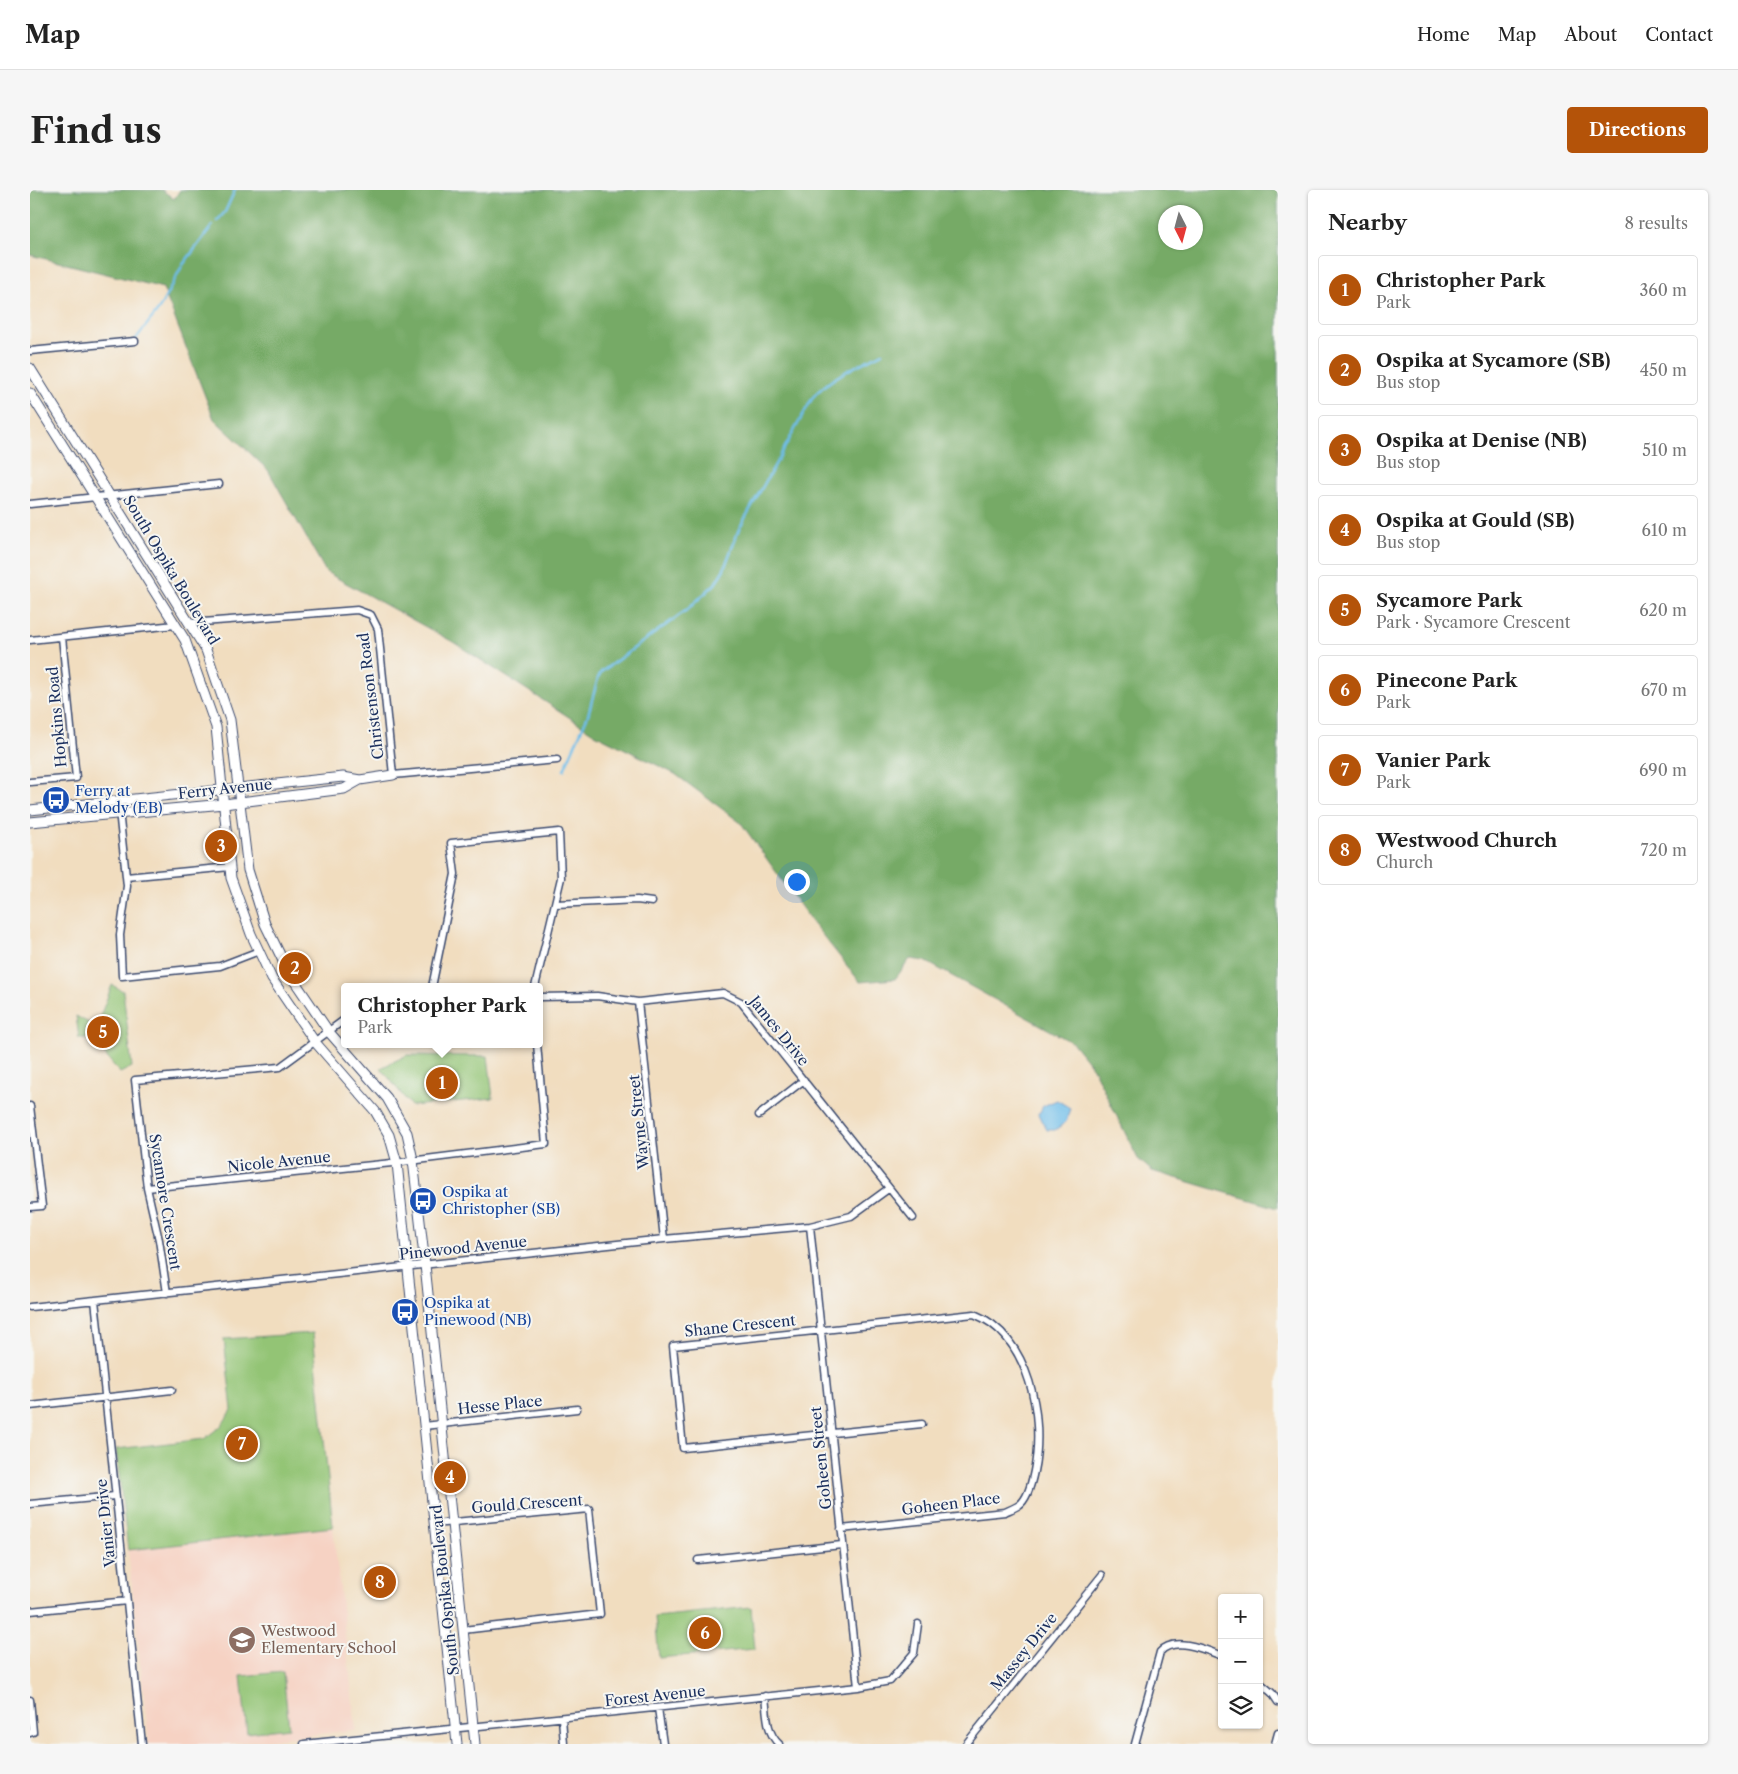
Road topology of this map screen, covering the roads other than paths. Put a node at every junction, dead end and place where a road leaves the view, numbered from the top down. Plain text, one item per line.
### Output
1 (135, 341) dead end
2 (30, 351) edge
3 (30, 368) edge
4 (30, 393) edge
5 (219, 484) dead end
6 (110, 496) junction
7 (95, 497) junction
8 (30, 504) edge
9 (190, 623) junction
10 (175, 625) junction
11 (62, 637) junction
12 (30, 640) edge
13 (557, 760) dead end
14 (393, 775) junction
15 (360, 780) junction
16 (30, 782) edge
17 (238, 789) junction
18 (222, 790) junction
19 (118, 801) junction
20 (240, 802) junction
21 (224, 804) junction
22 (30, 810) edge
23 (119, 813) junction
24 (30, 822) edge
25 (230, 867) junction
26 (126, 877) junction
27 (652, 902) dead end
28 (556, 904) junction
29 (259, 951) junction
30 (433, 983) edge
31 (536, 983) edge
32 (543, 997) edge
33 (638, 1002) junction
34 (341, 1022) edge
35 (329, 1032) junction
36 (315, 1042) junction
37 (341, 1046) edge
38 (343, 1048) edge
39 (537, 1048) edge
40 (804, 1080) junction
41 (30, 1106) edge
42 (758, 1115) dead end
43 (413, 1160) junction
44 (397, 1162) junction
45 (147, 1188) junction
46 (888, 1189) junction
47 (30, 1207) edge
48 (912, 1218) dead end
49 (810, 1226) junction
50 (664, 1239) junction
51 (425, 1265) junction
52 (408, 1267) junction
53 (167, 1293) junction
54 (95, 1300) junction
55 (30, 1307) edge
56 (821, 1330) junction
57 (172, 1390) dead end
58 (105, 1397) junction
59 (30, 1406) edge
60 (578, 1410) dead end
61 (441, 1424) junction
62 (922, 1424) dead end
63 (424, 1426) junction
64 (832, 1434) junction
65 (115, 1496) junction
66 (30, 1504) edge
67 (452, 1522) junction
68 (434, 1524) junction
69 (840, 1529) junction
70 (842, 1545) junction
71 (698, 1560) dead end
72 (1102, 1576) dead end
73 (127, 1602) junction
74 (30, 1611) edge
75 (918, 1624) dead end
76 (463, 1630) junction
77 (1218, 1655) edge
78 (1261, 1684) edge
79 (858, 1687) junction
80 (766, 1696) junction
81 (30, 1700) edge
82 (1278, 1702) edge
83 (658, 1708) junction
84 (562, 1718) junction
85 (473, 1727) junction
86 (456, 1728) junction
87 (30, 1732) edge
88 (1278, 1733) edge
89 (142, 1744) edge
90 (304, 1744) edge
91 (457, 1744) edge
92 (475, 1744) edge
93 (564, 1744) edge
94 (663, 1744) edge
95 (779, 1744) edge
96 (966, 1744) edge
97 (1135, 1744) edge
98 (1275, 1744) edge

1 - 2 street
3 - 6 main road, South Ospika Boulevard
4 - 7 main road, South Ospika Boulevard
5 - 6 street
6 - 7 street
6 - 9 main road, South Ospika Boulevard
7 - 8 street
7 - 10 main road, South Ospika Boulevard
9 - 14 street, Christenson Road
9 - 17 main road, South Ospika Boulevard
10 - 11 street
10 - 18 main road, South Ospika Boulevard
11 - 12 street
11 - 16 street, Hopkins Road
13 - 14 street, Ferry Avenue
14 - 15 main road, Ferry Avenue
15 - 17 main road, Ferry Avenue
15 - 20 main road, Ferry Avenue
17 - 18 main road, Ferry Avenue
17 - 20 main road, South Ospika Boulevard
18 - 19 main road, Ferry Avenue
18 - 21 main road, South Ospika Boulevard
19 - 22 main road, Ferry Avenue
19 - 23 street
20 - 21 main road, Ferry Avenue
20 - 35 main road, South Ospika Boulevard
21 - 23 main road, Ferry Avenue
21 - 25 main road, South Ospika Boulevard
23 - 24 main road, Ferry Avenue
23 - 26 street
25 - 26 street
25 - 29 main road, South Ospika Boulevard
26 - 29 street
27 - 28 street
28 - 30 street
28 - 31 street
29 - 36 main road, South Ospika Boulevard
32 - 33 street, James Drive
33 - 40 street, James Drive
33 - 50 street, Wayne Street
34 - 35 street
35 - 36 street, Sycamore Crescent
35 - 37 main road, South Ospika Boulevard
36 - 44 main road, South Ospika Boulevard
36 - 45 street, Sycamore Crescent
38 - 43 main road, South Ospika Boulevard
39 - 43 street, Nicole Avenue
40 - 42 street
40 - 46 street, James Drive
41 - 47 street
43 - 44 street, Nicole Avenue
43 - 51 main road, South Ospika Boulevard
44 - 45 street, Nicole Avenue
44 - 52 main road, South Ospika Boulevard
45 - 53 street, Sycamore Crescent
46 - 48 street, James Drive
46 - 49 street, Pinewood Avenue
49 - 50 street, Pinewood Avenue
49 - 56 street, Goheen Street
50 - 51 street, Pinewood Avenue
51 - 52 street, Pinewood Avenue
51 - 61 main road, South Ospika Boulevard
52 - 53 street, Pinewood Avenue
52 - 63 main road, South Ospika Boulevard
53 - 54 street, Pinewood Avenue
54 - 55 street, Pinewood Avenue
54 - 58 street, Vanier Drive
56 - 64 street, Goheen Street
56 - 64 street, Shane Crescent
56 - 69 street, Goheen Place
57 - 58 street
58 - 59 street
58 - 65 street, Vanier Drive
60 - 61 street, Hesse Place
61 - 63 street, Hesse Place
61 - 67 main road, South Ospika Boulevard
62 - 64 street
63 - 68 main road, South Ospika Boulevard
64 - 69 street, Goheen Street
65 - 66 street
65 - 73 street, Vanier Drive
67 - 68 street, Gould Crescent
67 - 76 main road, South Ospika Boulevard
67 - 76 street, Gould Crescent
68 - 86 main road, South Ospika Boulevard
69 - 70 street, Goheen Street
70 - 71 street
70 - 79 street, Goheen Street
72 - 96 street, Massey Drive
73 - 74 street
73 - 89 street, Vanier Drive
75 - 79 street, Forest Avenue
76 - 85 main road, South Ospika Boulevard
77 - 97 street
78 - 82 street
79 - 80 street, Forest Avenue
80 - 83 street, Forest Avenue
80 - 95 street
81 - 87 street
83 - 84 street, Forest Avenue
83 - 94 street
84 - 85 street, Forest Avenue
84 - 93 street
85 - 86 street, Forest Avenue
85 - 92 main road, South Ospika Boulevard
86 - 90 street, Forest Avenue
86 - 91 main road, South Ospika Boulevard
88 - 98 street

